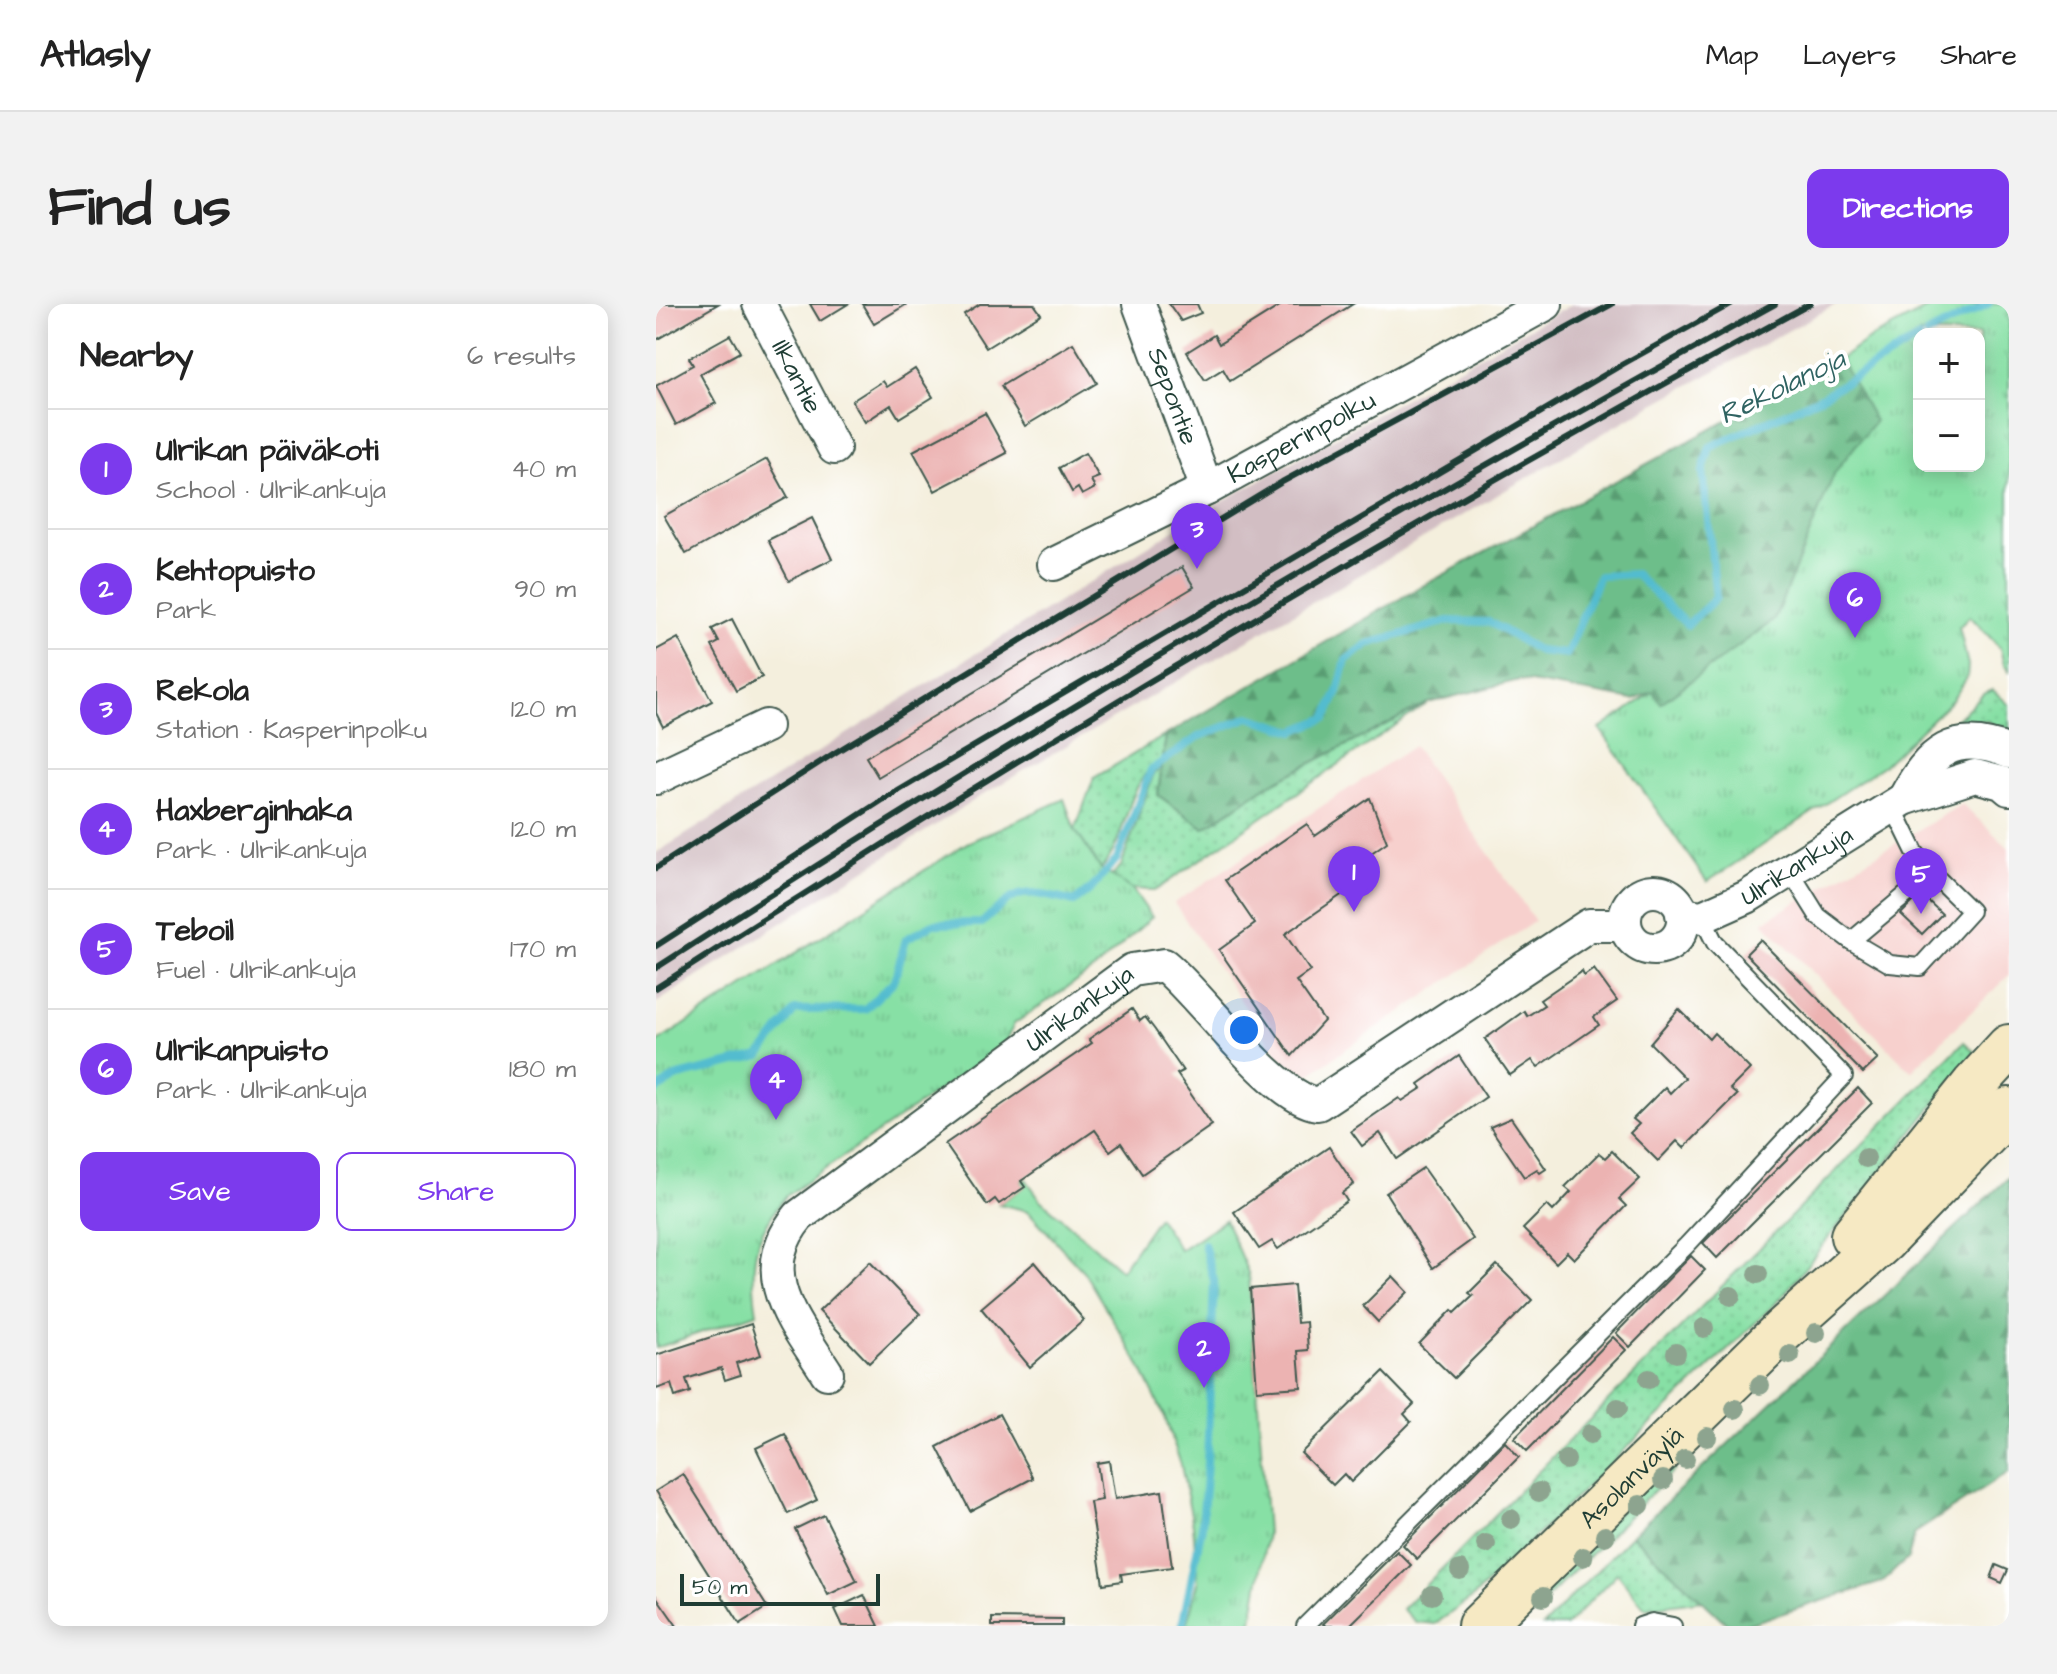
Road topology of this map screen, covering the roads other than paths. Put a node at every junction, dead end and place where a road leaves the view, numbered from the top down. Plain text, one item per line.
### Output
1 (759, 304) edge
2 (1139, 304) edge
3 (1546, 304) edge
4 (834, 448) dead end
5 (1207, 489) junction
6 (1054, 564) dead end
7 (766, 726) dead end
8 (2009, 752) edge
9 (656, 778) edge
10 (2009, 789) edge
11 (1899, 803) junction
12 (1790, 871) junction
13 (1932, 873) junction
14 (1692, 916) junction
15 (1851, 941) junction
16 (2009, 1047) edge
17 (2009, 1110) edge
18 (1782, 1331) junction
19 (827, 1373) dead end
20 (1305, 1626) edge
21 (1480, 1626) edge
22 (1640, 1626) edge
23 (1673, 1626) edge

1 - 4 street, Ilkantie
2 - 5 street, Sepontie
3 - 5 street, Kasperinpolku
5 - 6 street, Kasperinpolku
7 - 9 street
8 - 11 street, Ulrikankuja
10 - 11 street, Ulrikankuja
11 - 12 street, Ulrikankuja
11 - 13 lane
12 - 14 street, Ulrikankuja
12 - 15 lane
13 - 15 lane
13 - 15 lane
14 - 19 street, Ulrikankuja
14 - 20 lane
16 - 18 main road, Asolanväylä
17 - 18 main road, Asolanväylä
18 - 21 main road, Asolanväylä
22 - 23 lane

